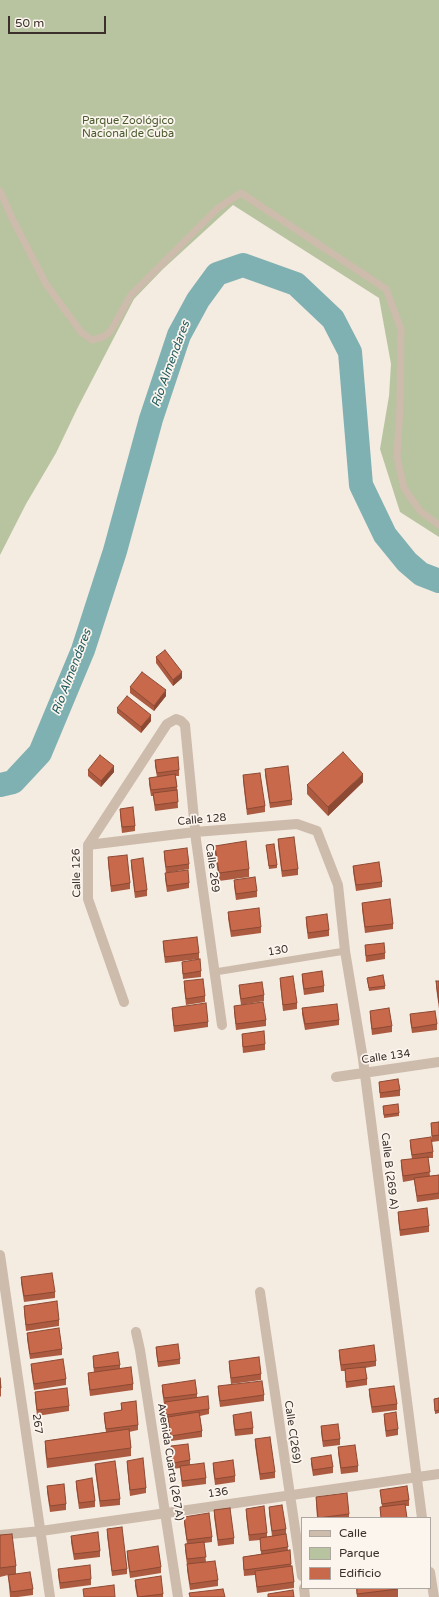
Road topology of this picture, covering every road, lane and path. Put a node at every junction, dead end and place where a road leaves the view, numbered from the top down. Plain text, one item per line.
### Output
1 (0, 191) edge
2 (439, 525) edge
3 (176, 720) joint
4 (317, 831) joint
5 (195, 832) junction
6 (88, 845) junction
7 (345, 951) junction
8 (215, 972) junction
9 (124, 1002) dead end
10 (222, 1025) dead end
11 (439, 1062) edge
12 (364, 1072) junction
13 (336, 1077) dead end
14 (0, 1255) edge
15 (260, 1292) dead end
16 (136, 1332) dead end
17 (439, 1474) edge
18 (416, 1477) junction
19 (289, 1495) junction
20 (166, 1512) junction
21 (422, 1517) edge
22 (41, 1531) junction
23 (0, 1535) edge
24 (301, 1570) edge
25 (431, 1578) edge
26 (50, 1597) edge
27 (178, 1597) edge
28 (434, 1597) edge

1 - 2 lane
3 - 5 street, Calle 269
3 - 6 street, Calle 126
4 - 5 street, Calle 128
4 - 7 street, Calle B (269 A)
5 - 6 street, Calle 128
5 - 8 street, Calle 269
6 - 9 street, Calle 126
7 - 8 lane, 130
7 - 12 street, Calle B (269 A)
8 - 10 street, Calle 269
11 - 12 street, Calle 134
12 - 13 street, Calle 134
12 - 18 street, Calle B (269 A)
14 - 22 street, 267
15 - 19 street, Calle C(269)
16 - 20 street, Avenida Cuarta (267A)
17 - 18 street, 136
18 - 19 street, 136
18 - 21 street, Calle B (269 A)
19 - 20 street, 136
19 - 24 street, Calle C(269)
20 - 22 street, 136
20 - 27 street, Avenida Cuarta (267A)
22 - 23 street, 136
22 - 26 street, 267
25 - 28 street

